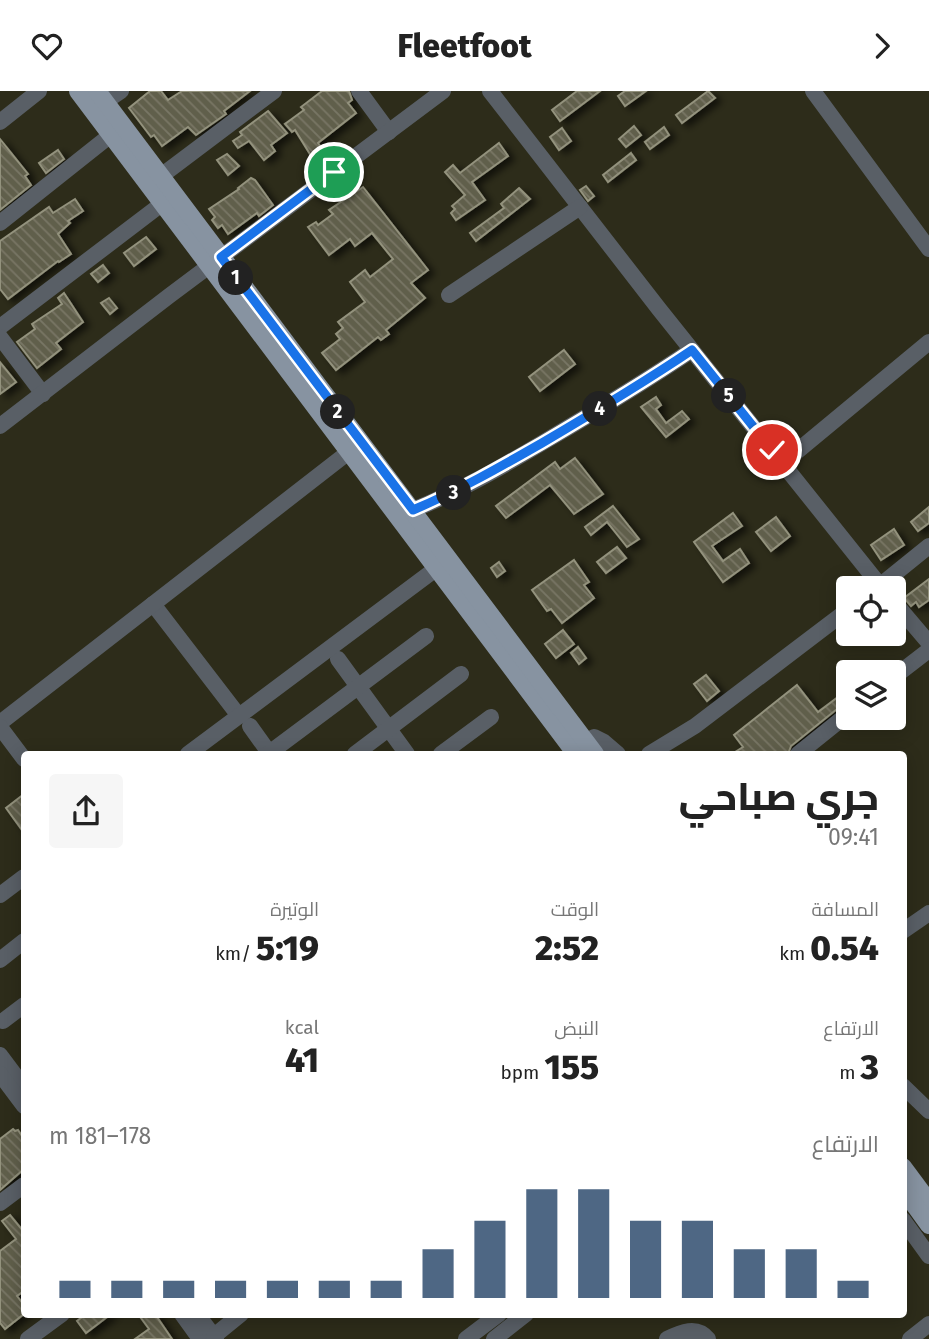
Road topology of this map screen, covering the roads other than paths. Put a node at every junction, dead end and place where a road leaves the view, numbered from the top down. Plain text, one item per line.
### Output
1 (39, 91) edge
2 (78, 91) edge
3 (121, 91) edge
4 (274, 91) edge
5 (359, 91) edge
6 (443, 91) edge
7 (490, 91) edge
8 (813, 91) edge
9 (101, 97) edge
10 (0, 122) edge
11 (389, 132) junction
12 (112, 134) junction
13 (161, 176) junction
14 (163, 202) junction
15 (580, 207) junction
16 (0, 223) edge
17 (929, 249) edge
18 (216, 261) junction
19 (449, 295) dead end
20 (0, 327) edge
21 (0, 337) edge
22 (929, 342) edge
23 (692, 350) junction
24 (43, 394) junction
25 (0, 426) edge
26 (350, 451) junction
27 (783, 463) junction
28 (413, 510) junction
29 (929, 546) edge
30 (437, 568) junction
31 (871, 576) edge
32 (893, 576) edge
33 (153, 604) junction
34 (836, 619) edge
35 (906, 619) edge
36 (426, 636) dead end
37 (928, 650) edge
38 (338, 659) dead end
39 (906, 667) edge
40 (461, 674) dead end
41 (358, 687) junction
42 (491, 717) dead end
43 (244, 721) junction
44 (836, 723) edge
45 (0, 725) edge
46 (388, 728) junction
47 (193, 751) edge
48 (267, 751) edge
49 (273, 751) edge
50 (359, 751) edge
51 (405, 751) edge
52 (445, 751) edge
53 (583, 751) edge
54 (614, 751) edge
55 (654, 751) edge
56 (802, 751) edge
57 (21, 755) edge
58 (21, 879) edge
59 (0, 895) edge
60 (929, 913) edge
61 (907, 928) edge
62 (21, 943) edge
63 (0, 960) edge
64 (21, 1007) edge
65 (3, 1021) dead end
66 (0, 1055) edge
67 (0, 1074) edge
68 (21, 1083) edge
69 (907, 1090) edge
70 (21, 1102) edge
71 (929, 1111) edge
72 (907, 1172) edge
73 (21, 1187) edge
74 (907, 1194) edge
75 (929, 1202) edge
76 (0, 1203) edge
77 (929, 1224) edge
78 (907, 1226) edge
79 (929, 1256) edge
80 (57, 1318) edge
81 (186, 1318) edge
82 (199, 1318) edge
83 (236, 1318) edge
84 (494, 1318) edge
85 (521, 1318) edge
86 (929, 1324) edge
87 (210, 1338) edge
88 (28, 1339) edge
89 (467, 1339) edge
90 (494, 1339) edge
91 (667, 1339) edge
92 (708, 1339) edge
93 (910, 1339) edge

1 - 10 street
2 - 12 main road
3 - 9 street
4 - 13 street
5 - 11 street
6 - 11 street
7 - 15 street
8 - 17 street
9 - 13 main road
11 - 18 street
12 - 14 main road
12 - 16 street
13 - 18 main road
14 - 18 main road
14 - 20 street
15 - 19 street
15 - 23 street
18 - 24 street
18 - 26 main road
18 - 28 main road
21 - 24 street
22 - 27 street
23 - 27 street
23 - 28 street
24 - 25 street
26 - 30 main road
26 - 33 street
27 - 31 street
28 - 53 main road
29 - 32 street
30 - 43 street
30 - 53 main road
33 - 43 street
33 - 45 street
34 - 55 street
35 - 37 street
36 - 41 street
37 - 39 street
38 - 41 street
40 - 46 street
41 - 46 street
41 - 49 street
42 - 52 street
43 - 47 street
43 - 48 street
44 - 56 street
45 - 57 street
46 - 50 street
46 - 51 street
53 - 54 street
58 - 59 street
60 - 61 street
62 - 63 street
64 - 65 street
66 - 68 street
67 - 70 street
69 - 71 street
72 - 75 main road
73 - 76 street
74 - 77 main road
78 - 79 street
80 - 88 street
81 - 87 street
82 - 87 street
83 - 87 street
84 - 89 street
85 - 90 street
86 - 93 street
91 - 92 street

